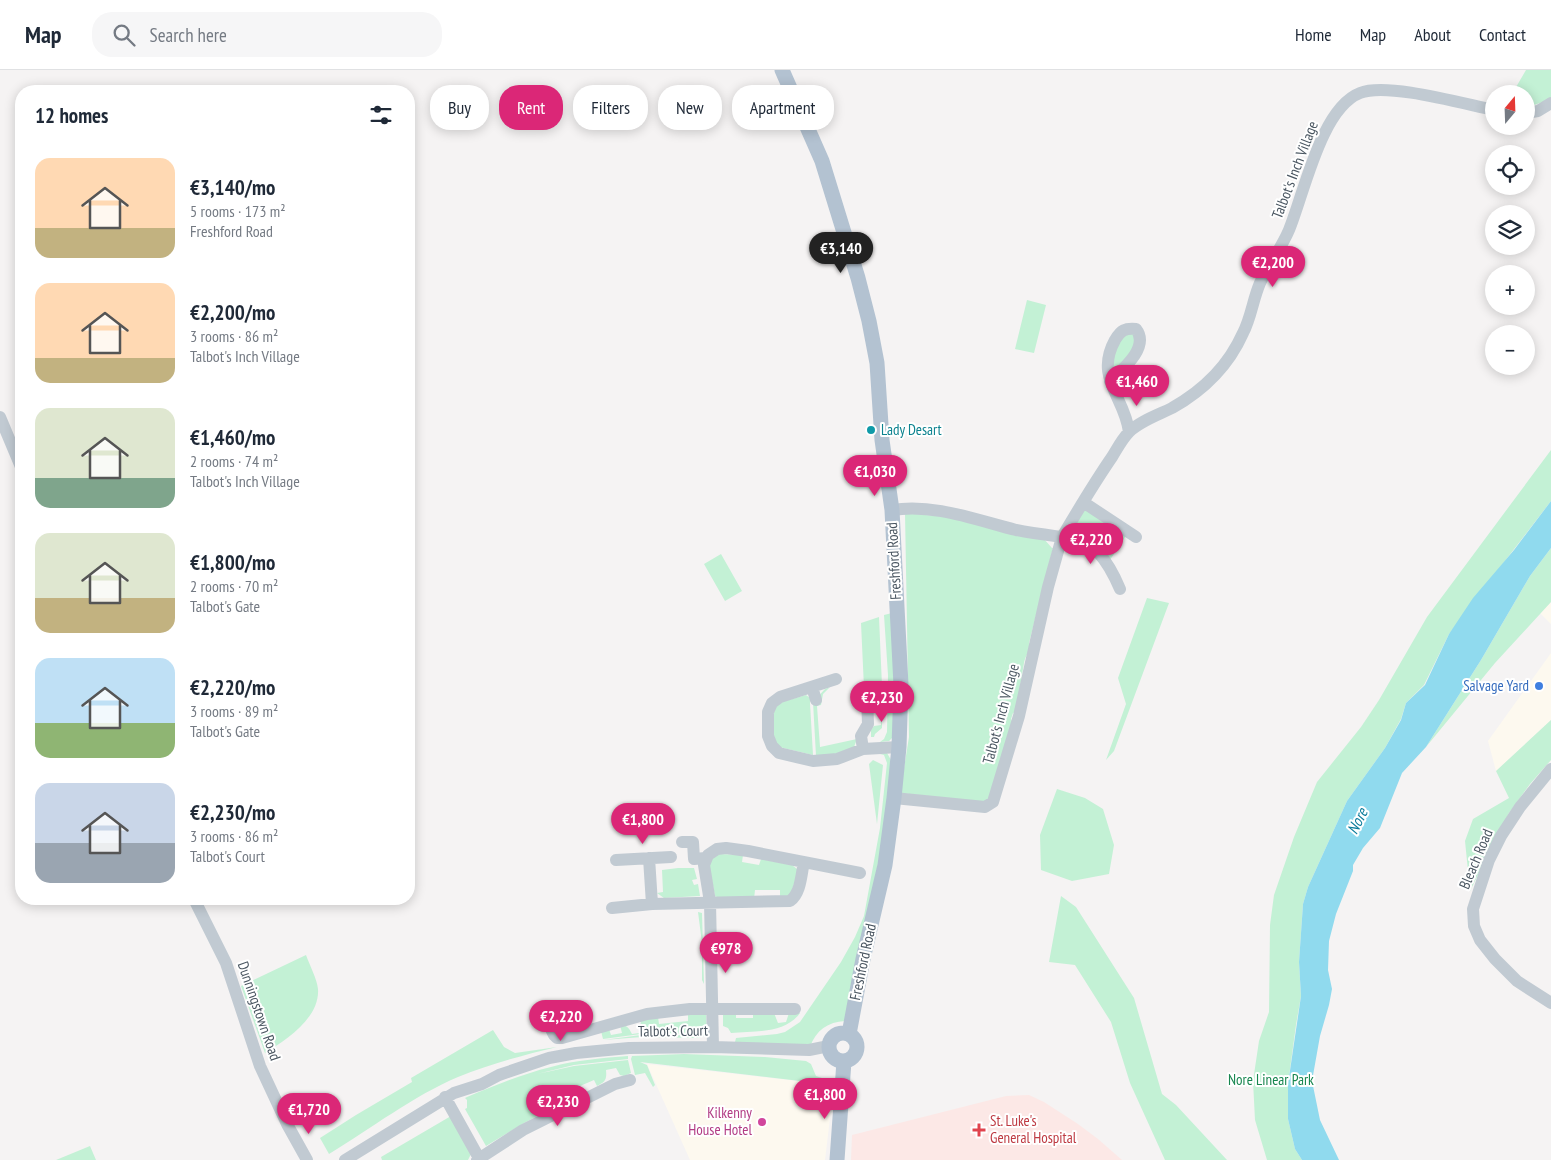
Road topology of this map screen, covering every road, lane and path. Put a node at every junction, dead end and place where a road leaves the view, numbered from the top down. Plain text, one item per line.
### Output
1 (782, 70) edge
2 (1551, 104) edge
3 (1485, 108) edge
4 (1535, 112) edge
5 (1110, 381) dead end
6 (0, 417) edge
7 (1129, 432) junction
8 (15, 453) edge
9 (1083, 502) junction
10 (892, 510) junction
11 (1062, 537) junction
12 (1136, 537) dead end
13 (1120, 589) dead end
14 (836, 679) dead end
15 (812, 687) junction
16 (867, 697) dead end
17 (816, 700) dead end
18 (899, 747) junction
19 (863, 749) junction
20 (1551, 769) edge
21 (894, 798) junction
22 (682, 842) dead end
23 (671, 857) dead end
24 (649, 858) junction
25 (706, 858) junction
26 (616, 860) dead end
27 (804, 862) junction
28 (860, 873) dead end
29 (710, 902) junction
30 (652, 904) junction
31 (197, 905) edge
32 (612, 908) dead end
33 (1551, 1003) edge
34 (713, 1009) junction
35 (795, 1009) dead end
36 (543, 1013) dead end
37 (849, 1034) junction
38 (829, 1046) junction
39 (713, 1047) junction
40 (844, 1061) junction
41 (630, 1080) dead end
42 (445, 1097) junction
43 (479, 1159) edge
44 (307, 1160) edge
45 (345, 1160) edge
46 (837, 1160) edge

1 - 10 main road, Freshford Road
2 - 4 street
3 - 7 street, Talbot's Inch Village
5 - 7 street
6 - 8 street
7 - 9 street, Talbot's Inch Village
9 - 11 street, Talbot's Inch Village
9 - 12 street
10 - 11 street
10 - 18 main road, Freshford Road
11 - 13 street
11 - 21 street, Talbot's Inch Village
14 - 15 street
15 - 17 street
15 - 19 street
16 - 19 street
18 - 19 street
18 - 21 main road, Freshford Road
20 - 33 street, Bleach Road
21 - 37 main road, Freshford Road
22 - 25 street
23 - 24 street
24 - 26 street
24 - 30 street
25 - 27 street
25 - 29 street
27 - 28 street
27 - 29 street
29 - 30 street
29 - 34 street
30 - 32 street
31 - 44 street, Dunningstown Road
34 - 35 street
34 - 36 street
34 - 39 street
37 - 38 main road
37 - 40 main road, Freshford Road
38 - 39 street, Talbot's Court
38 - 40 main road
39 - 42 street, Talbot's Court
40 - 46 main road
41 - 43 street
42 - 43 street
42 - 45 street, Talbot's Court

